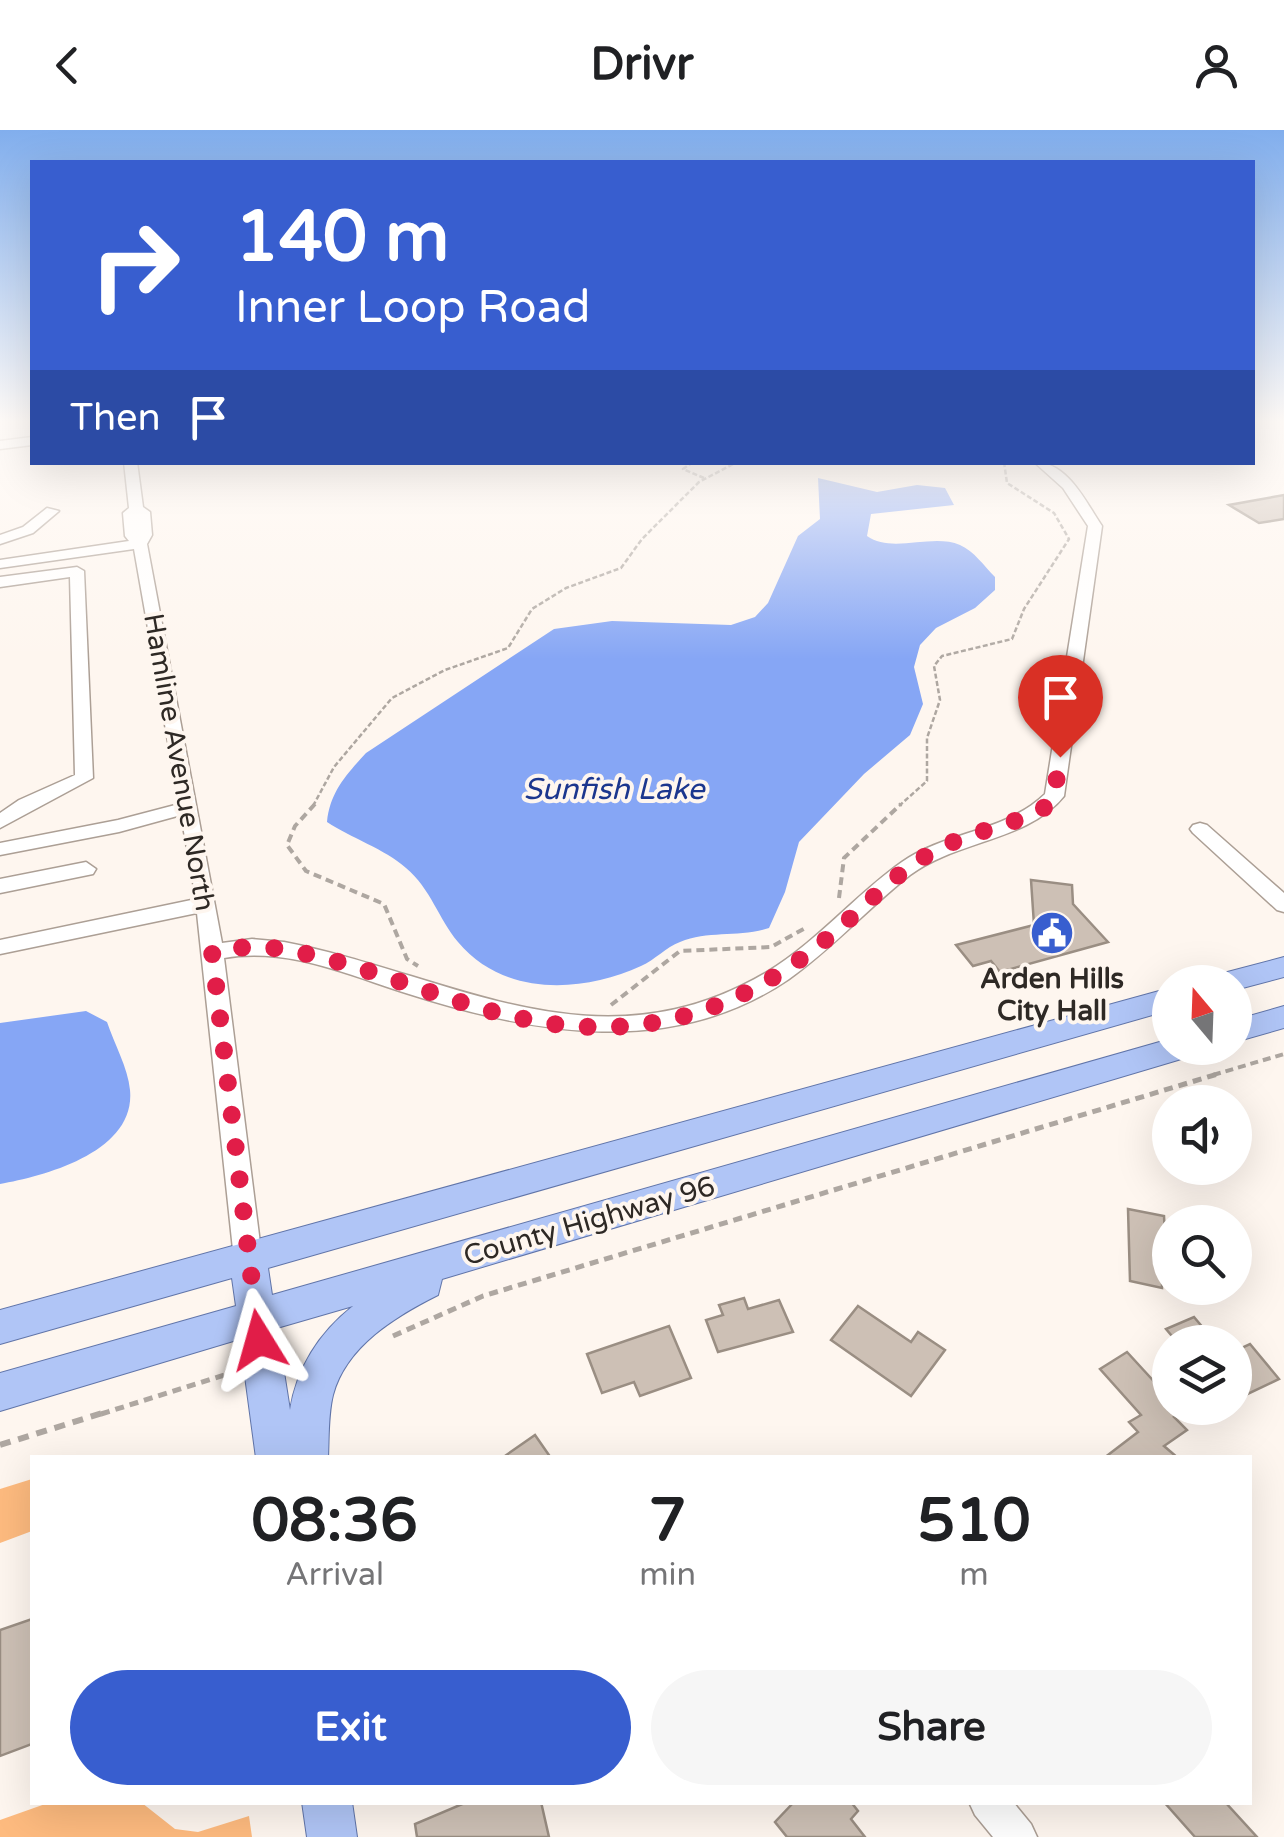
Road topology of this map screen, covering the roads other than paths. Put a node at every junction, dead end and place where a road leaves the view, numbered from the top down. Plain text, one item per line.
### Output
1 (135, 500) edge
2 (1078, 500) edge
3 (52, 511) dead end
4 (0, 540) edge
5 (140, 544) junction
6 (0, 564) edge
7 (0, 582) edge
8 (189, 807) junction
9 (0, 822) edge
10 (1200, 829) dead end
11 (0, 849) edge
12 (86, 869) dead end
13 (0, 886) edge
14 (206, 904) junction
15 (1284, 906) edge
16 (0, 947) edge
17 (212, 952) junction
18 (1284, 966) edge
19 (1252, 975) edge
20 (1152, 1004) edge
21 (1284, 1016) edge
22 (1252, 1026) edge
23 (1152, 1056) edge
24 (526, 1239) junction
25 (248, 1259) junction
26 (256, 1318) junction
27 (0, 1328) edge
28 (0, 1392) edge
29 (276, 1455) edge
30 (308, 1455) edge
31 (327, 1805) edge
32 (991, 1805) edge
33 (332, 1837) edge
34 (1018, 1837) edge

1 - 5 street, Hamline Avenue North
2 - 17 street
3 - 4 street
5 - 6 street
5 - 8 street, Hamline Avenue North
7 - 9 street
8 - 11 street
8 - 14 street, Hamline Avenue North
10 - 15 street
12 - 13 street
14 - 16 street
14 - 17 street, Hamline Avenue North
17 - 25 street, Hamline Avenue North
18 - 19 main road
20 - 25 main road, County Highway 96
21 - 22 main road
23 - 24 main road, County Highway 96
24 - 26 main road, County Highway 96
24 - 30 main road
25 - 26 main road, Hamline Avenue North
25 - 27 main road, County Highway 96
26 - 28 main road, County Highway 96
26 - 29 main road, Hamline Avenue North
31 - 33 main road
32 - 34 street

